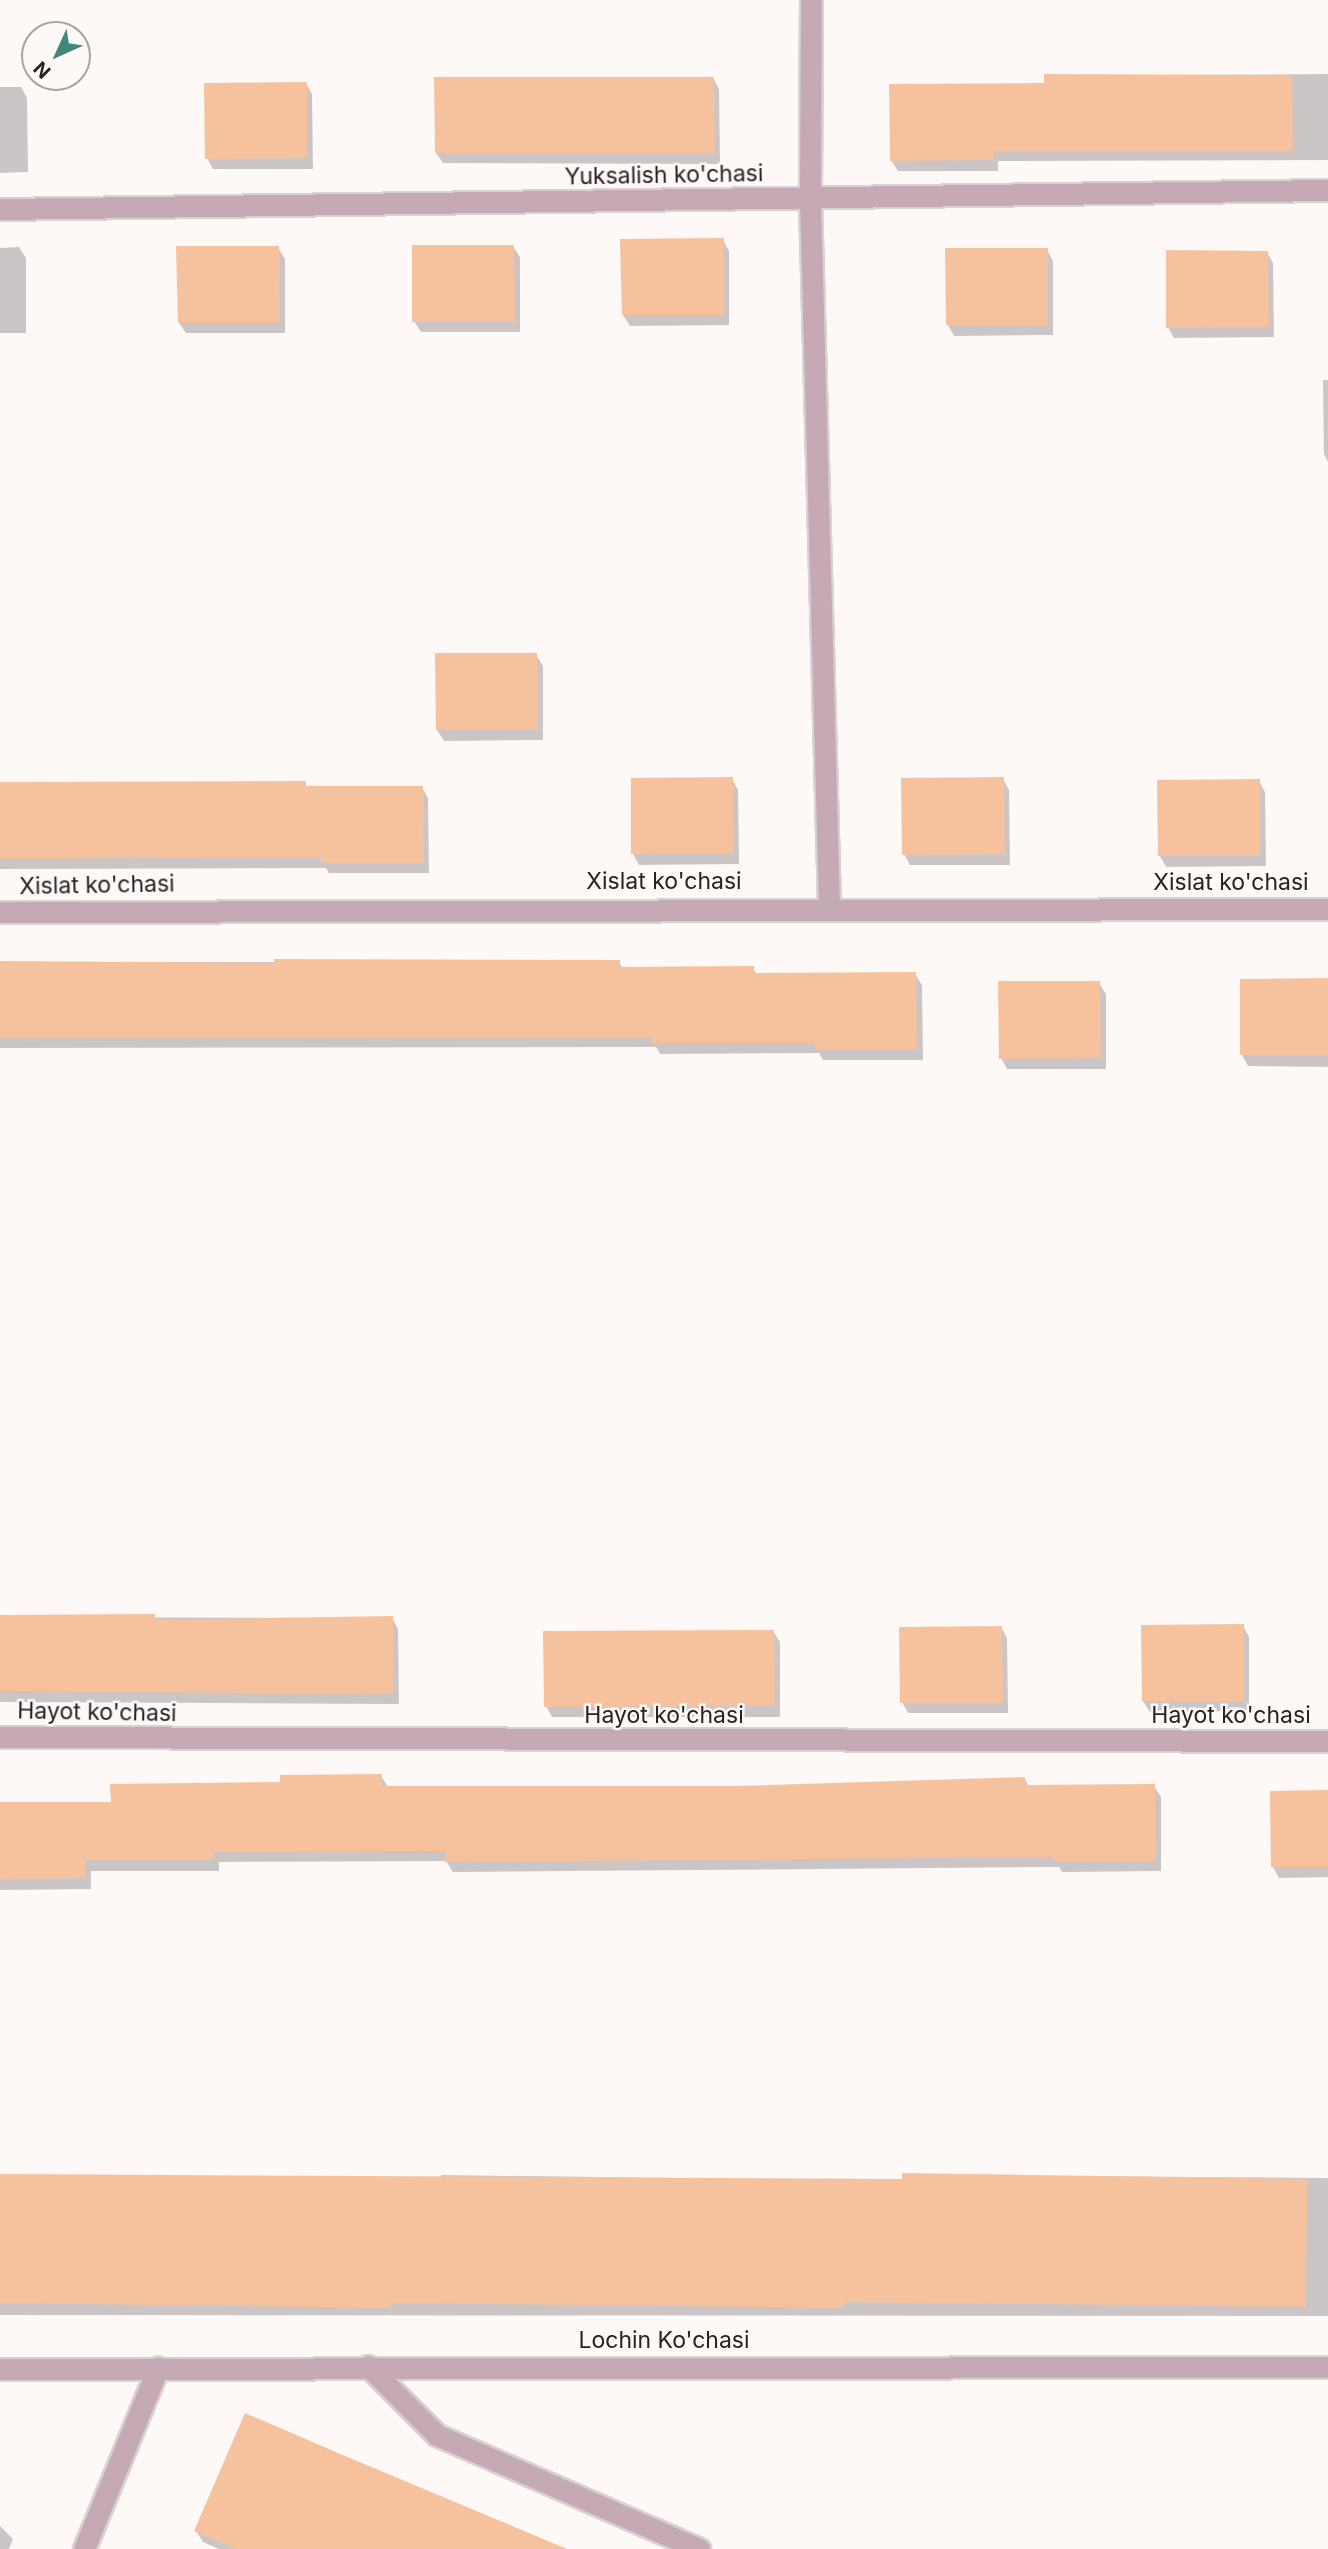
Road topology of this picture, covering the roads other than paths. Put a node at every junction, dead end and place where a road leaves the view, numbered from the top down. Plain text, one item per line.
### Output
1 (811, 0) edge
2 (1328, 190) edge
3 (810, 200) junction
4 (0, 209) edge
5 (829, 908) junction
6 (1328, 909) edge
7 (0, 912) edge
8 (0, 1737) edge
9 (1328, 1741) edge
10 (368, 2366) junction
11 (1328, 2367) edge
12 (158, 2368) junction
13 (0, 2369) edge
14 (84, 2549) edge
15 (699, 2549) edge

1 - 3 street
2 - 3 street, Yuksalish ko'chasi
3 - 4 street, Yuksalish ko'chasi
3 - 5 street
5 - 6 street, Xislat ko'chasi
5 - 7 street, Xislat ko'chasi
8 - 9 street, Hayot ko'chasi
10 - 11 street, Lochin Ko'chasi
10 - 12 street, Lochin Ko'chasi
10 - 15 street
12 - 13 street, Lochin Ko'chasi
12 - 14 street

